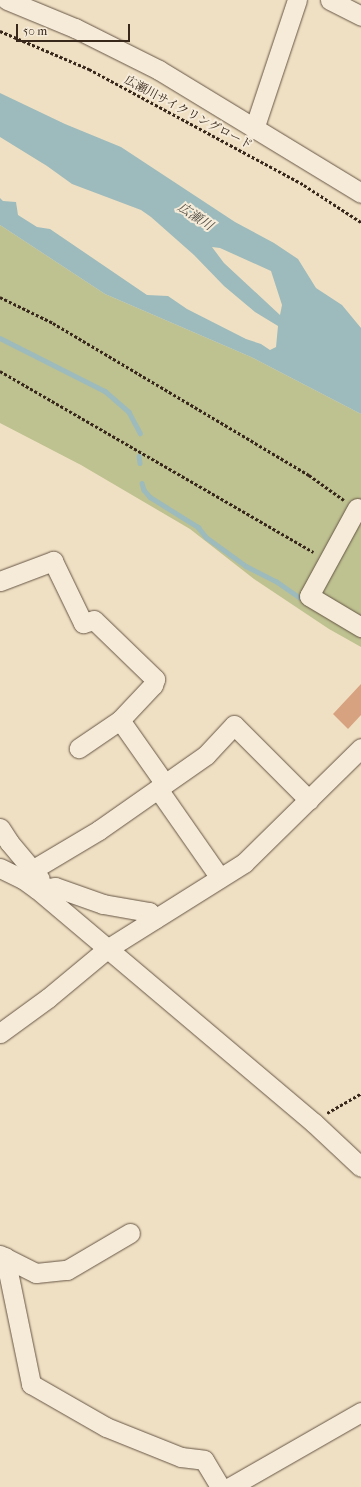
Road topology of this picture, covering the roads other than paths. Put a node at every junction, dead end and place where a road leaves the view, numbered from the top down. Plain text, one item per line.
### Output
1 (7, 0) edge
2 (297, 0) edge
3 (330, 0) edge
4 (361, 16) edge
5 (254, 129) junction
6 (361, 193) edge
7 (357, 508) road end
8 (0, 581) edge
9 (361, 627) edge
10 (120, 720) junction
11 (79, 748) dead end
12 (361, 748) edge
13 (161, 787) junction
14 (309, 800) junction
15 (0, 828) edge
16 (0, 868) edge
17 (220, 878) junction
18 (36, 882) junction
19 (154, 919) junction
20 (107, 949) junction
21 (0, 1033) edge
22 (361, 1167) edge
23 (130, 1233) dead end
24 (2, 1256) edge
25 (361, 1412) edge
26 (220, 1487) edge
27 (230, 1487) edge

1 - 5 street
2 - 5 street
3 - 4 street
5 - 6 street
7 - 9 street
8 - 10 street
10 - 11 street
10 - 13 street
12 - 14 street
13 - 14 street
13 - 17 street
13 - 18 street
14 - 17 street
15 - 18 street
16 - 18 street
17 - 19 street
18 - 19 street
18 - 20 street
19 - 20 street
20 - 21 street
20 - 22 street
23 - 24 street
24 - 26 street
25 - 27 street

